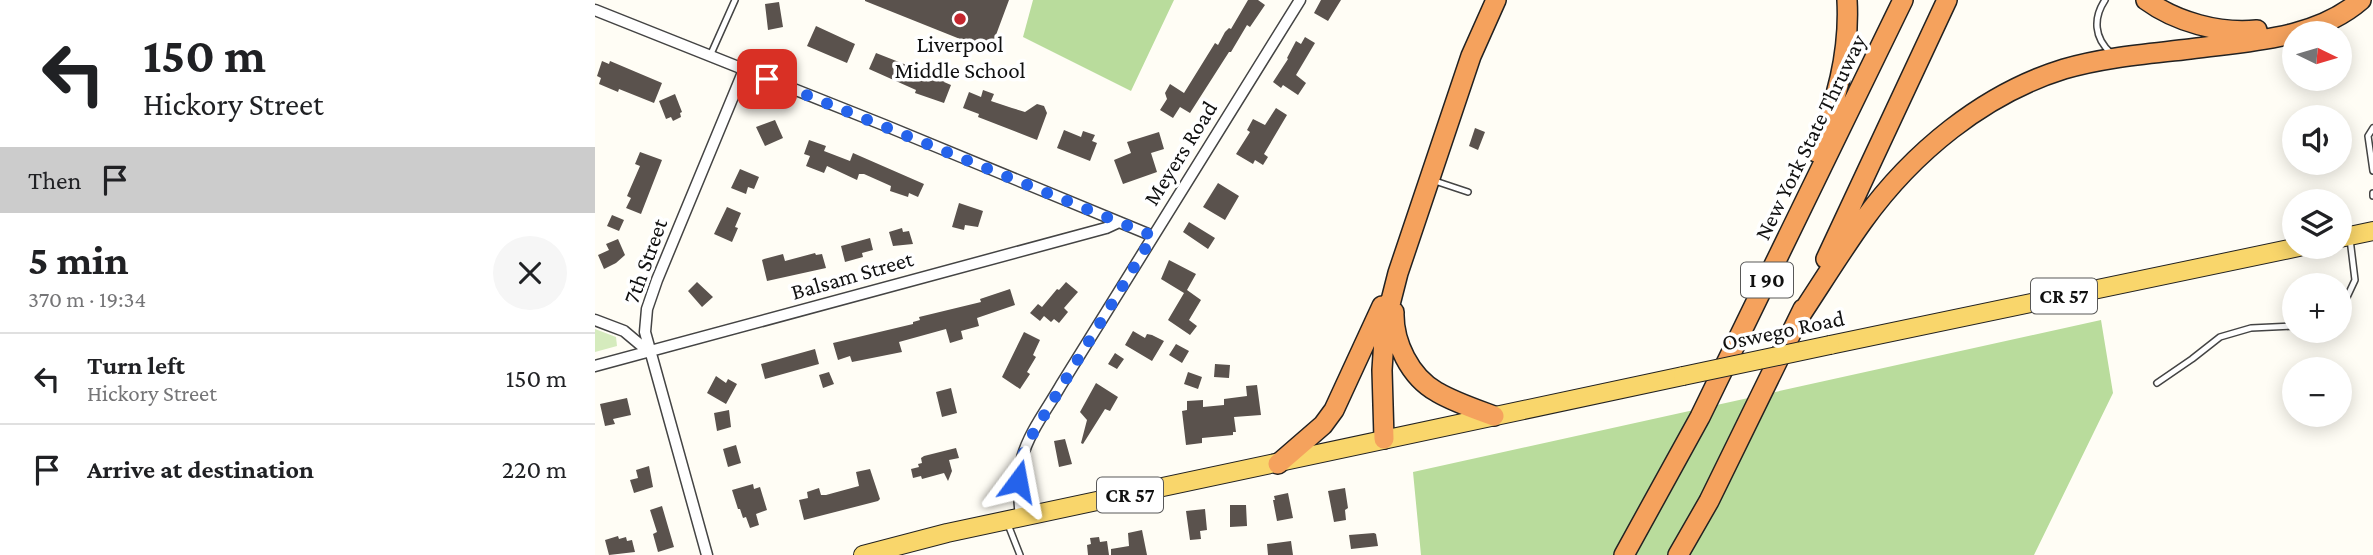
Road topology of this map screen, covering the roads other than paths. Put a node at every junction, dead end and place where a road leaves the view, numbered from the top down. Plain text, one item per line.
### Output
1 (735, 0) edge
2 (1300, 0) edge
3 (1496, 0) edge
4 (1507, 0) edge
5 (1847, 0) edge
6 (1903, 0) edge
7 (1947, 0) edge
8 (2105, 0) edge
9 (2146, 0) edge
10 (2346, 0) edge
11 (2361, 0) edge
12 (595, 10) edge
13 (710, 56) junction
14 (2117, 58) junction
15 (744, 70) junction
16 (2373, 128) edge
17 (1444, 133) junction
18 (2373, 170) edge
19 (1429, 179) junction
20 (1468, 192) dead end
21 (1119, 222) junction
22 (2373, 231) edge
23 (1153, 236) junction
24 (2352, 236) edge
25 (2282, 251) edge
26 (1781, 253) junction
27 (2350, 259) edge
28 (1398, 273) junction
29 (2352, 286) edge
30 (1798, 318) junction
31 (595, 320) edge
32 (2282, 327) edge
33 (649, 352) junction
34 (595, 366) edge
35 (2157, 383) dead end
36 (1494, 416) junction
37 (1384, 439) junction
38 (1278, 464) junction
39 (1013, 519) junction
40 (706, 555) edge
41 (863, 555) edge
42 (1020, 555) edge
43 (1624, 555) edge
44 (1678, 555) edge

1 - 13 lane
2 - 23 street, Meyers Road
3 - 17 highway
4 - 17 highway
5 - 26 highway
6 - 26 highway, New York State Thruway / I 90
7 - 30 highway, I 90
8 - 14 lane
9 - 10 highway
11 - 14 highway
12 - 13 street
13 - 15 street
14 - 30 highway
15 - 21 street
15 - 33 street, 7th Street
16 - 18 lane
17 - 19 highway
19 - 20 lane
19 - 28 highway
21 - 23 street
21 - 33 street, Balsam Street
22 - 24 main road
23 - 39 street, Meyers Road
25 - 36 main road, Oswego Road / CR 57, bridge
26 - 43 highway, New York State Thruway / I 90
27 - 29 lane
28 - 36 highway
28 - 37 highway
28 - 38 highway
30 - 44 highway, I 90
31 - 33 street
32 - 35 lane
33 - 34 street, Balsam Street
33 - 40 street, 7th Street
36 - 37 main road, Oswego Road / CR 57
37 - 38 main road, Oswego Road / CR 57
38 - 39 main road, CR 57
39 - 41 main road, CR 57
39 - 42 lane

